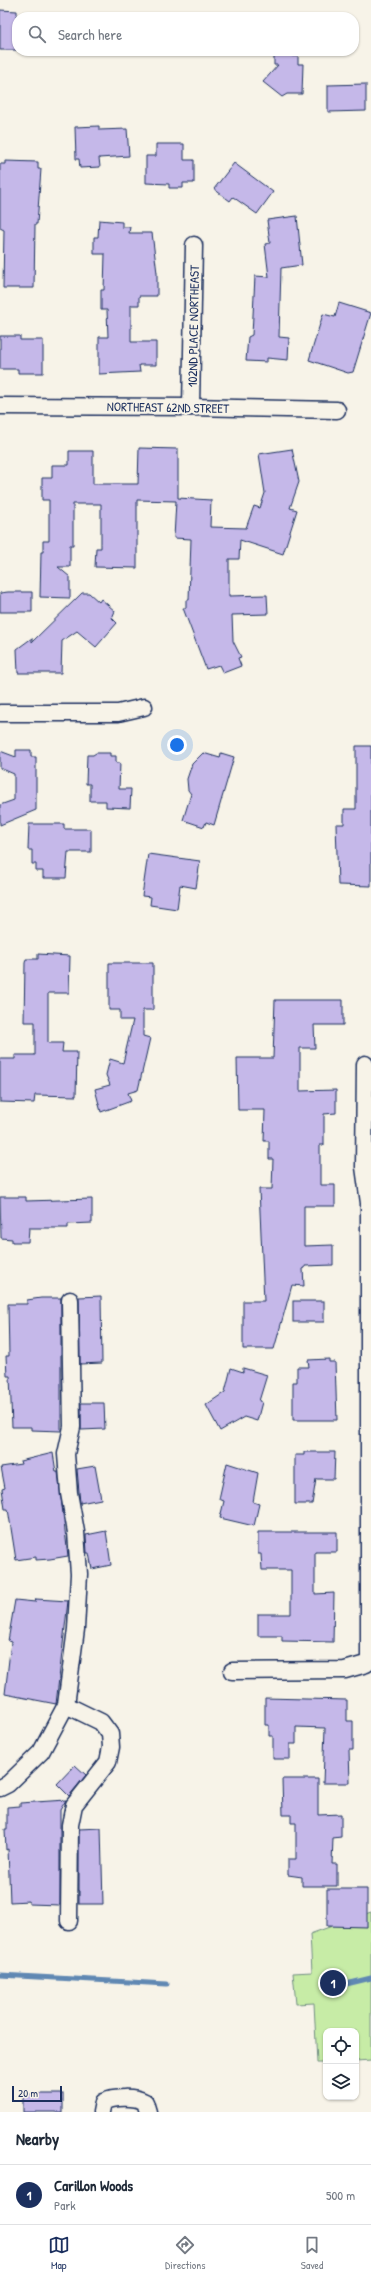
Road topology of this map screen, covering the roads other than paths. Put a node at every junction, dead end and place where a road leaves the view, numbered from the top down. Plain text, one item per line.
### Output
1 (194, 245) dead end
2 (0, 406) edge
3 (191, 407) junction
4 (337, 410) dead end
5 (144, 707) dead end
6 (0, 713) edge
7 (365, 1064) dead end
8 (369, 1188) edge
9 (70, 1300) dead end
10 (370, 1660) edge
11 (232, 1671) dead end
12 (66, 1705) junction
13 (0, 1788) edge
14 (69, 1921) dead end
15 (101, 2112) edge
16 (148, 2112) edge

1 - 3 street, 102ND PLACE NORTHEAST
2 - 3 street, NORTHEAST 62ND STREET
3 - 4 street, NORTHEAST 62ND STREET
5 - 6 street
7 - 8 street
8 - 10 street
9 - 12 street
10 - 11 street
12 - 13 street
12 - 14 street
15 - 16 street

